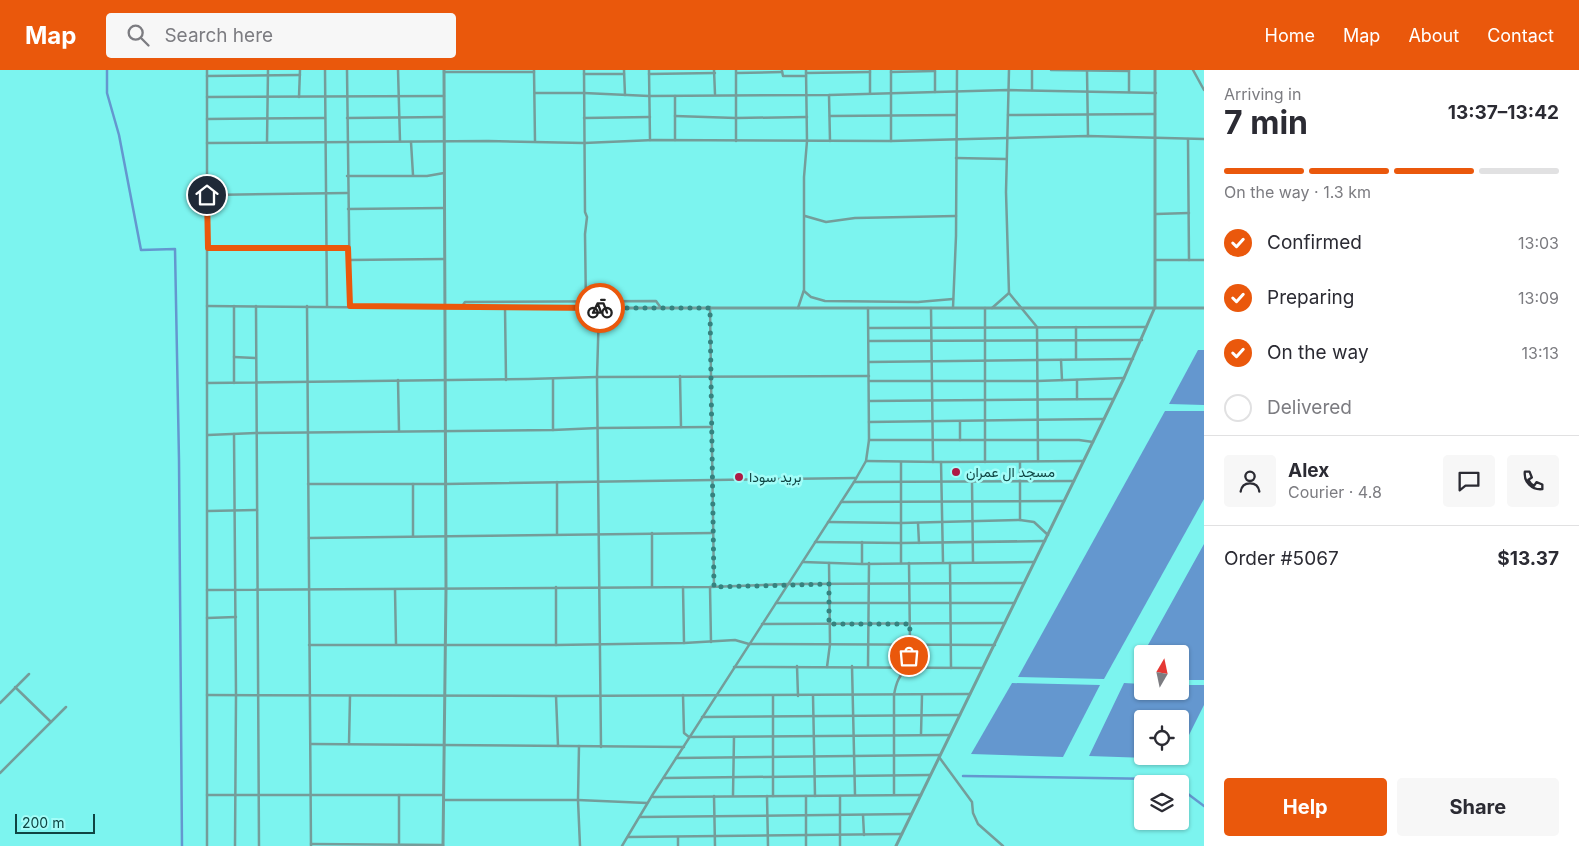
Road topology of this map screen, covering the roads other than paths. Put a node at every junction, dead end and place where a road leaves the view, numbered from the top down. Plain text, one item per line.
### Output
1 (207, 70) edge
2 (268, 70) edge
3 (300, 70) edge
4 (325, 70) edge
5 (347, 70) edge
6 (398, 70) edge
7 (957, 70) edge
8 (1009, 70) edge
9 (1032, 70) edge
10 (1051, 70) edge
11 (1087, 70) edge
12 (1129, 70) edge
13 (1155, 70) edge
14 (1193, 70) edge
15 (444, 71) edge
16 (534, 71) edge
17 (782, 71) edge
18 (870, 71) edge
19 (891, 71) edge
20 (935, 71) edge
21 (584, 72) edge
22 (624, 72) edge
23 (649, 72) edge
24 (714, 72) edge
25 (736, 72) edge
26 (806, 73) edge
27 (268, 75) junction
28 (300, 75) junction
29 (207, 76) junction
30 (957, 90) junction
31 (1008, 90) junction
32 (1032, 90) junction
33 (1204, 90) edge
34 (935, 92) junction
35 (1087, 92) junction
36 (1129, 92) junction
37 (1156, 92) junction
38 (535, 93) junction
39 (584, 93) junction
40 (715, 94) junction
41 (736, 94) junction
42 (870, 94) junction
43 (891, 94) junction
44 (399, 95) junction
45 (624, 95) junction
46 (806, 95) junction
47 (829, 95) junction
48 (444, 96) junction
49 (649, 96) junction
50 (675, 96) junction
51 (207, 97) junction
52 (268, 97) junction
53 (299, 97) junction
54 (325, 97) junction
55 (347, 97) junction
56 (1008, 114) junction
57 (1088, 114) junction
58 (1156, 114) junction
59 (956, 115) junction
60 (650, 116) junction
61 (675, 116) junction
62 (807, 116) junction
63 (830, 116) junction
64 (891, 116) junction
65 (399, 117) junction
66 (444, 117) junction
67 (267, 118) junction
68 (325, 118) junction
69 (347, 118) junction
70 (583, 118) junction
71 (736, 118) junction
72 (207, 119) junction
73 (1088, 136) junction
74 (1155, 137) junction
75 (956, 139) junction
76 (1007, 139) junction
77 (1188, 139) junction
78 (1204, 139) edge
79 (650, 140) junction
80 (675, 140) junction
81 (807, 141) junction
82 (891, 141) junction
83 (267, 142) junction
84 (326, 142) junction
85 (347, 142) junction
86 (400, 142) junction
87 (411, 142) junction
88 (444, 142) junction
89 (535, 142) junction
90 (584, 142) junction
91 (736, 142) junction
92 (830, 142) junction
93 (207, 143) junction
94 (956, 158) junction
95 (1006, 158) junction
96 (444, 173) junction
97 (347, 176) junction
98 (413, 176) junction
99 (347, 192) junction
100 (326, 193) junction
101 (207, 195) junction
102 (444, 208) junction
103 (348, 209) junction
104 (1156, 214) junction
105 (1189, 214) junction
106 (805, 216) junction
107 (956, 216) junction
108 (208, 248) junction
109 (326, 248) junction
110 (348, 248) junction
111 (444, 259) junction
112 (348, 260) junction
113 (1155, 260) junction
114 (1189, 260) junction
115 (1204, 260) edge
116 (804, 291) junction
117 (1009, 293) junction
118 (953, 299) junction
119 (586, 302) junction
120 (207, 306) junction
121 (234, 306) junction
122 (256, 306) junction
123 (307, 306) junction
124 (327, 306) junction
125 (350, 306) junction
126 (1155, 307) junction
127 (444, 308) junction
128 (461, 308) junction
129 (506, 308) junction
130 (586, 308) junction
131 (599, 308) junction
132 (661, 308) junction
133 (710, 308) junction
134 (798, 308) junction
135 (868, 308) junction
136 (931, 308) junction
137 (953, 308) junction
138 (985, 308) junction
139 (992, 308) junction
140 (1022, 308) junction
141 (1204, 308) edge
142 (1076, 326) junction
143 (1037, 327) junction
144 (1148, 327) junction
145 (868, 328) junction
146 (931, 329) junction
147 (985, 329) junction
148 (1076, 340) junction
149 (1142, 340) junction
150 (869, 341) junction
151 (985, 341) junction
152 (1037, 341) junction
153 (931, 342) junction
154 (234, 357) junction
155 (255, 358) junction
156 (1076, 359) junction
157 (1133, 359) junction
158 (985, 360) junction
159 (1037, 360) junction
160 (1061, 360) junction
161 (932, 361) junction
162 (869, 362) junction
163 (680, 376) junction
164 (710, 376) junction
165 (869, 376) junction
166 (598, 377) junction
167 (1124, 378) junction
168 (553, 379) junction
169 (398, 380) junction
170 (444, 380) junction
171 (506, 380) junction
172 (1062, 380) junction
173 (1077, 380) junction
174 (307, 381) junction
175 (869, 381) junction
176 (985, 381) junction
177 (1037, 381) junction
178 (932, 382) junction
179 (207, 383) junction
180 (234, 383) junction
181 (255, 383) junction
182 (1077, 399) junction
183 (1113, 399) junction
184 (869, 400) junction
185 (1037, 400) junction
186 (932, 401) junction
187 (985, 401) junction
188 (1104, 419) junction
189 (1037, 420) junction
190 (985, 421) junction
191 (869, 422) junction
192 (933, 422) junction
193 (960, 422) junction
194 (681, 427) junction
195 (710, 427) junction
196 (598, 428) junction
197 (553, 430) junction
198 (398, 431) junction
199 (444, 431) junction
200 (308, 432) junction
201 (256, 433) junction
202 (234, 434) junction
203 (208, 435) junction
204 (869, 440) junction
205 (933, 440) junction
206 (985, 440) junction
207 (1038, 440) junction
208 (960, 441) junction
209 (1093, 442) junction
210 (866, 461) junction
211 (1038, 461) junction
212 (1083, 461) junction
213 (901, 462) junction
214 (933, 462) junction
215 (942, 462) junction
216 (986, 462) junction
217 (1020, 462) junction
218 (856, 478) junction
219 (712, 480) junction
220 (599, 481) junction
221 (1074, 481) junction
222 (557, 482) junction
223 (854, 482) junction
224 (942, 482) junction
225 (972, 482) junction
226 (1020, 482) junction
227 (901, 483) junction
228 (308, 484) junction
229 (413, 484) junction
230 (445, 484) junction
231 (1064, 501) junction
232 (841, 502) junction
233 (901, 502) junction
234 (973, 502) junction
235 (1020, 502) junction
236 (941, 503) junction
237 (257, 510) junction
238 (208, 511) junction
239 (235, 511) junction
240 (1020, 520) junction
241 (828, 522) junction
242 (942, 522) junction
243 (973, 522) junction
244 (901, 523) junction
245 (918, 523) junction
246 (652, 533) junction
247 (712, 533) junction
248 (557, 534) junction
249 (598, 534) junction
250 (445, 535) junction
251 (1048, 535) junction
252 (412, 536) junction
253 (309, 538) junction
254 (973, 541) junction
255 (1045, 541) junction
256 (815, 542) junction
257 (862, 542) junction
258 (942, 542) junction
259 (901, 543) junction
260 (919, 543) junction
261 (802, 562) junction
262 (942, 562) junction
263 (973, 562) junction
264 (1034, 562) junction
265 (829, 563) junction
266 (901, 563) junction
267 (909, 563) junction
268 (950, 563) junction
269 (862, 564) junction
270 (869, 564) junction
271 (788, 584) junction
272 (829, 584) junction
273 (868, 584) junction
274 (909, 584) junction
275 (949, 584) junction
276 (1024, 584) junction
277 (556, 587) junction
278 (599, 587) junction
279 (652, 587) junction
280 (683, 587) junction
281 (712, 587) junction
282 (446, 589) junction
283 (206, 590) junction
284 (236, 590) junction
285 (258, 590) junction
286 (309, 590) junction
287 (396, 590) junction
288 (776, 603) junction
289 (869, 603) junction
290 (910, 603) junction
291 (1014, 603) junction
292 (829, 604) junction
293 (950, 604) junction
294 (236, 617) junction
295 (207, 618) junction
296 (1005, 623) junction
297 (762, 624) junction
298 (829, 624) junction
299 (868, 624) junction
300 (910, 624) junction
301 (950, 624) junction
302 (711, 642) junction
303 (684, 643) junction
304 (951, 643) junction
305 (396, 644) junction
306 (601, 644) junction
307 (749, 644) junction
308 (830, 644) junction
309 (868, 644) junction
310 (910, 644) junction
311 (994, 644) junction
312 (310, 645) junction
313 (444, 645) junction
314 (556, 645) junction
315 (797, 666) junction
316 (852, 666) junction
317 (868, 666) junction
318 (734, 667) junction
319 (827, 667) junction
320 (908, 667) junction
321 (951, 668) junction
322 (984, 668) junction
323 (29, 674) dead end
324 (15, 688) junction
325 (717, 694) junction
326 (970, 694) junction
327 (207, 695) junction
328 (236, 695) junction
329 (259, 695) junction
330 (310, 695) junction
331 (683, 695) junction
332 (894, 695) junction
333 (922, 695) junction
334 (350, 696) junction
335 (444, 696) junction
336 (556, 696) junction
337 (600, 696) junction
338 (773, 696) junction
339 (798, 696) junction
340 (813, 696) junction
341 (853, 696) junction
342 (0, 703) edge
343 (66, 707) dead end
344 (854, 715) junction
345 (893, 715) junction
346 (922, 715) junction
347 (960, 715) junction
348 (772, 716) junction
349 (813, 716) junction
350 (702, 717) junction
351 (51, 722) junction
352 (921, 734) junction
353 (950, 734) junction
354 (894, 735) junction
355 (772, 736) junction
356 (854, 736) junction
357 (689, 737) junction
358 (734, 737) junction
359 (814, 737) junction
360 (310, 744) junction
361 (349, 744) junction
362 (444, 745) junction
363 (558, 746) junction
364 (579, 746) junction
365 (601, 747) junction
366 (684, 747) junction
367 (893, 755) junction
368 (733, 756) junction
369 (773, 756) junction
370 (813, 756) junction
371 (854, 756) junction
372 (939, 756) junction
373 (676, 758) junction
374 (0, 773) edge
375 (930, 774) junction
376 (773, 775) junction
377 (854, 775) junction
378 (894, 775) junction
379 (814, 776) junction
380 (733, 777) junction
381 (664, 778) junction
382 (207, 795) junction
383 (236, 795) junction
384 (260, 795) junction
385 (311, 795) junction
386 (400, 795) junction
387 (444, 795) junction
388 (894, 795) junction
389 (921, 795) junction
390 (714, 796) junction
391 (733, 796) junction
392 (767, 796) junction
393 (773, 796) junction
394 (806, 796) junction
395 (814, 796) junction
396 (840, 796) junction
397 (855, 796) junction
398 (652, 797) junction
399 (444, 800) junction
400 (578, 800) junction
401 (648, 803) junction
402 (911, 814) junction
403 (863, 815) junction
404 (715, 816) junction
405 (767, 816) junction
406 (806, 816) junction
407 (840, 816) junction
408 (639, 817) junction
409 (902, 834) junction
410 (840, 835) junction
411 (864, 835) junction
412 (715, 836) junction
413 (769, 836) junction
414 (806, 836) junction
415 (627, 837) junction
416 (678, 837) junction
417 (399, 844) junction
418 (311, 845) edge
419 (443, 845) edge
420 (207, 846) edge
421 (235, 846) edge
422 (259, 846) edge
423 (580, 846) edge
424 (622, 846) edge
425 (678, 846) edge
426 (715, 846) edge
427 (768, 846) edge
428 (806, 846) edge
429 (840, 846) edge
430 (896, 846) edge
431 (1003, 846) edge

1 - 29 street
2 - 27 street
3 - 28 street
4 - 54 street
5 - 55 street
6 - 44 street
7 - 30 street
8 - 31 street
9 - 32 street
10 - 11 street
11 - 12 street
11 - 35 street
12 - 36 street
13 - 37 street
14 - 33 street
15 - 16 street
15 - 48 street
16 - 38 street
17 - 25 street
17 - 26 street
18 - 26 street
18 - 42 street
19 - 20 street
19 - 43 street
20 - 34 street
21 - 22 street
21 - 39 street
22 - 45 street
23 - 24 street
23 - 49 street
24 - 40 street
25 - 41 street
26 - 46 street
27 - 28 street
27 - 29 street
27 - 52 street
28 - 53 street
29 - 51 street
30 - 31 street
30 - 34 street
30 - 59 street
31 - 32 street
31 - 56 street
32 - 35 street
34 - 43 street
35 - 36 street
35 - 57 street
36 - 37 street
37 - 58 street
38 - 39 street
38 - 89 street
39 - 45 street
39 - 70 street
40 - 41 street
40 - 50 street
41 - 46 street
41 - 71 street
42 - 43 street
42 - 47 street
43 - 64 street
44 - 48 street
44 - 55 street
44 - 65 street
45 - 49 street
46 - 47 street
46 - 62 street
47 - 63 street
48 - 66 street
49 - 50 street
49 - 60 street
50 - 61 street
51 - 52 street
51 - 72 street
52 - 53 street
52 - 67 street
53 - 54 street
54 - 55 street
54 - 68 street
55 - 69 street
56 - 57 street
56 - 76 street
57 - 58 street
57 - 73 street
58 - 74 street
59 - 64 street
59 - 75 street
60 - 70 street
60 - 79 street
61 - 71 street
61 - 80 street
62 - 71 street
62 - 81 street
63 - 64 street
63 - 92 street
64 - 82 street
65 - 66 street
65 - 69 street
65 - 86 street
66 - 88 street
67 - 68 street
67 - 72 street
67 - 83 street
68 - 84 street
69 - 85 street
70 - 90 street
71 - 91 street
72 - 93 street
73 - 74 street
73 - 76 street
74 - 77 street
74 - 104 street
75 - 76 street
75 - 82 street
75 - 94 street
76 - 95 street
77 - 78 street
77 - 105 street
79 - 80 street
79 - 90 street
80 - 91 street
81 - 91 street
81 - 92 street
81 - 106 street
82 - 92 street
83 - 84 street
83 - 93 street
84 - 85 street
84 - 100 street
85 - 86 street
85 - 97 street
86 - 87 street
87 - 88 street
87 - 98 street
88 - 89 street
88 - 96 street
89 - 90 street
90 - 119 street
93 - 101 street
94 - 95 street
94 - 107 street
95 - 117 street
96 - 98 street
96 - 102 street
97 - 98 street
97 - 99 street
99 - 100 street
99 - 103 street
100 - 101 street
100 - 109 street
101 - 108 street
102 - 103 street
102 - 111 street
103 - 110 street
104 - 105 street
104 - 113 street
105 - 114 street
106 - 107 street
106 - 116 street
107 - 118 street
108 - 109 street
108 - 120 street
109 - 110 street
109 - 124 street
110 - 112 street
111 - 112 street
111 - 127 street
112 - 125 street
113 - 114 street
113 - 126 street
114 - 115 street
116 - 118 street
116 - 134 street
117 - 139 street
117 - 140 street
118 - 137 street
119 - 128 street
119 - 130 street
119 - 132 street
120 - 121 street
120 - 179 street
121 - 122 street
121 - 154 street
122 - 123 street
122 - 155 street
123 - 124 street
123 - 174 street
124 - 125 street
125 - 127 street
126 - 140 street
126 - 141 street
126 - 144 street
127 - 128 street
127 - 170 street
128 - 129 street
129 - 130 street
129 - 171 street
130 - 131 street
131 - 132 street
131 - 166 street
132 - 133 street
133 - 134 street
133 - 164 street
134 - 135 street
135 - 136 street
135 - 145 street
136 - 137 street
136 - 146 street
137 - 138 street
138 - 139 street
138 - 147 street
139 - 140 street
140 - 143 street
142 - 143 street
142 - 144 street
142 - 148 street
143 - 147 street
143 - 152 street
144 - 149 street
145 - 146 street
145 - 150 street
146 - 147 street
146 - 153 street
147 - 151 street
148 - 149 street
148 - 152 street
148 - 156 street
149 - 157 street
150 - 153 street
150 - 162 street
151 - 152 street
151 - 153 street
151 - 158 street
152 - 159 street
153 - 161 street
154 - 155 street
154 - 180 street
155 - 181 street
156 - 157 street
156 - 160 street
157 - 167 street
158 - 159 street
158 - 161 street
158 - 176 street
159 - 160 street
159 - 177 street
160 - 172 street
161 - 162 street
161 - 178 street
162 - 165 street
163 - 164 street
163 - 166 street
163 - 194 street
164 - 165 street
164 - 195 street
165 - 175 street
166 - 168 street
166 - 196 street
167 - 173 street
167 - 183 street
168 - 171 street
168 - 197 street
169 - 170 street
169 - 174 street
169 - 198 street
170 - 171 street
170 - 199 street
172 - 173 street
172 - 177 street
173 - 182 street
174 - 181 street
174 - 200 street
175 - 178 street
175 - 184 street
176 - 177 street
176 - 178 street
176 - 187 street
177 - 185 street
178 - 186 street
179 - 180 street
179 - 203 street
180 - 181 street
181 - 201 street
182 - 183 street
182 - 185 street
183 - 188 street
184 - 186 street
184 - 191 street
185 - 187 street
185 - 189 street
186 - 187 street
186 - 192 street
187 - 190 street
188 - 189 street
188 - 209 street
189 - 190 street
189 - 207 street
190 - 193 street
190 - 206 street
191 - 192 street
191 - 204 street
192 - 193 street
192 - 205 street
193 - 208 street
194 - 195 street
194 - 196 street
195 - 219 street
196 - 197 street
196 - 220 street
197 - 199 street
198 - 199 street
198 - 200 street
199 - 230 street
200 - 201 street
200 - 228 street
201 - 202 street
201 - 237 street
202 - 203 street
202 - 239 street
203 - 238 street
204 - 205 street
204 - 210 street
205 - 208 street
205 - 214 street
206 - 207 street
206 - 208 street
206 - 216 street
207 - 209 street
207 - 211 street
209 - 212 street
210 - 213 street
210 - 218 street
211 - 212 street
211 - 217 street
212 - 221 street
213 - 214 street
213 - 227 street
214 - 215 street
215 - 216 street
215 - 224 street
216 - 217 street
217 - 226 street
218 - 219 street
218 - 223 street
219 - 220 street
219 - 247 street
220 - 222 street
220 - 249 street
221 - 226 street
221 - 231 street
222 - 230 street
222 - 248 street
223 - 227 street
223 - 232 street
224 - 225 street
224 - 227 street
224 - 236 street
225 - 226 street
225 - 234 street
226 - 235 street
227 - 233 street
228 - 229 street
228 - 253 street
229 - 230 street
229 - 252 street
230 - 250 street
231 - 235 street
231 - 251 street
232 - 233 street
232 - 241 street
233 - 236 street
233 - 244 street
234 - 235 street
234 - 236 street
234 - 243 street
235 - 240 street
236 - 242 street
237 - 239 street
237 - 285 street
238 - 239 street
238 - 283 street
239 - 284 street
240 - 243 street
240 - 251 street
241 - 244 street
241 - 256 street
242 - 243 street
242 - 245 street
242 - 258 street
243 - 254 street
244 - 245 street
244 - 259 street
245 - 260 street
246 - 247 street
246 - 249 street
246 - 279 street
247 - 281 street
248 - 249 street
248 - 250 street
249 - 278 street
250 - 252 street
250 - 282 street
251 - 255 street
252 - 253 street
253 - 286 street
254 - 255 street
254 - 258 street
254 - 263 street
255 - 264 street
256 - 257 street
256 - 261 street
257 - 259 street
257 - 269 street
258 - 260 street
258 - 262 street
259 - 260 street
259 - 266 street
261 - 265 street
261 - 271 street
262 - 267 street
262 - 268 street
263 - 264 street
263 - 268 street
264 - 276 street
265 - 269 street
265 - 272 street
266 - 267 street
266 - 270 street
267 - 274 street
268 - 275 street
269 - 270 street
270 - 273 street
271 - 272 street
271 - 281 street
271 - 288 street
272 - 273 street
272 - 292 street
273 - 274 street
273 - 289 street
274 - 275 street
274 - 290 street
275 - 276 street
275 - 293 street
276 - 291 street
277 - 278 street
277 - 282 street
277 - 314 street
278 - 279 street
278 - 306 street
279 - 280 street
280 - 281 street
280 - 303 street
281 - 302 street
282 - 287 street
282 - 313 street
283 - 284 street
283 - 295 street
284 - 285 street
284 - 294 street
285 - 286 street
285 - 329 street
286 - 287 street
286 - 312 street
287 - 305 street
288 - 292 street
288 - 297 street
289 - 290 street
289 - 292 street
289 - 299 street
290 - 293 street
290 - 300 street
291 - 293 street
291 - 296 street
292 - 298 street
293 - 301 street
294 - 295 street
294 - 328 street
295 - 327 street
296 - 301 street
296 - 311 street
297 - 298 street
297 - 307 street
298 - 299 street
298 - 308 street
299 - 300 street
299 - 309 street
300 - 301 street
300 - 310 street
301 - 304 street
302 - 303 street
302 - 307 street
303 - 306 street
304 - 310 street
304 - 311 street
304 - 321 street
305 - 312 street
305 - 313 street
306 - 314 street
306 - 337 street
307 - 308 street
307 - 318 street
308 - 309 street
308 - 319 street
309 - 310 street
309 - 317 street
310 - 320 street
311 - 322 street
312 - 330 street
313 - 314 street
313 - 335 street
315 - 318 street
315 - 319 street
315 - 339 street
316 - 317 street
316 - 319 street
316 - 341 street
317 - 320 street
318 - 325 street
320 - 321 street
320 - 332 street
321 - 322 street
322 - 326 street
323 - 324 street
324 - 342 street
324 - 351 street
325 - 331 street
325 - 338 street
325 - 350 street
326 - 333 street
326 - 347 street
327 - 328 street
327 - 382 street
328 - 329 street
328 - 383 street
329 - 330 street
329 - 384 street
330 - 334 street
330 - 360 street
331 - 337 street
331 - 357 street
332 - 333 street
332 - 341 street
332 - 345 street
333 - 346 street
334 - 335 street
334 - 361 street
335 - 336 street
335 - 362 street
336 - 337 street
336 - 363 street
337 - 365 street
338 - 339 street
338 - 348 street
339 - 340 street
340 - 341 street
340 - 349 street
341 - 344 street
343 - 351 street
344 - 345 street
344 - 349 street
344 - 356 street
345 - 346 street
345 - 354 street
346 - 347 street
346 - 352 street
347 - 353 street
348 - 349 street
348 - 350 street
348 - 355 street
349 - 359 street
350 - 357 street
351 - 374 street
352 - 353 street
352 - 354 street
353 - 372 street
354 - 356 street
354 - 367 street
355 - 358 street
355 - 359 street
355 - 369 street
356 - 359 street
356 - 371 street
357 - 358 street
357 - 366 street
358 - 368 street
359 - 370 street
360 - 361 street
360 - 385 street
361 - 362 street
362 - 363 street
362 - 387 street
363 - 364 street
364 - 365 street
364 - 400 street
365 - 366 street
366 - 373 street
367 - 371 street
367 - 372 street
367 - 378 street
368 - 369 street
368 - 373 street
368 - 380 street
369 - 370 street
369 - 376 street
370 - 371 street
370 - 379 street
371 - 377 street
372 - 375 street
372 - 431 street
373 - 381 street
375 - 378 street
375 - 389 street
376 - 379 street
376 - 380 street
376 - 393 street
377 - 378 street
377 - 379 street
377 - 397 street
378 - 388 street
379 - 395 street
380 - 381 street
380 - 391 street
381 - 398 street
382 - 383 street
382 - 420 street
383 - 384 street
383 - 421 street
384 - 385 street
384 - 422 street
385 - 386 street
385 - 418 street
386 - 387 street
386 - 417 street
387 - 399 street
388 - 389 street
388 - 397 street
389 - 402 street
390 - 391 street
390 - 398 street
390 - 404 street
391 - 392 street
392 - 393 street
392 - 405 street
393 - 394 street
394 - 395 street
394 - 406 street
395 - 396 street
396 - 397 street
396 - 407 street
398 - 401 street
399 - 400 street
399 - 419 street
400 - 401 street
400 - 423 street
401 - 408 street
402 - 403 street
402 - 409 street
403 - 407 street
403 - 411 street
404 - 405 street
404 - 408 street
404 - 412 street
405 - 406 street
405 - 413 street
406 - 407 street
406 - 414 street
407 - 410 street
408 - 415 street
409 - 411 street
409 - 430 street
410 - 411 street
410 - 414 street
410 - 429 street
412 - 413 street
412 - 416 street
412 - 426 street
413 - 414 street
413 - 427 street
414 - 428 street
415 - 416 street
415 - 424 street
416 - 425 street
417 - 418 street
417 - 419 street

